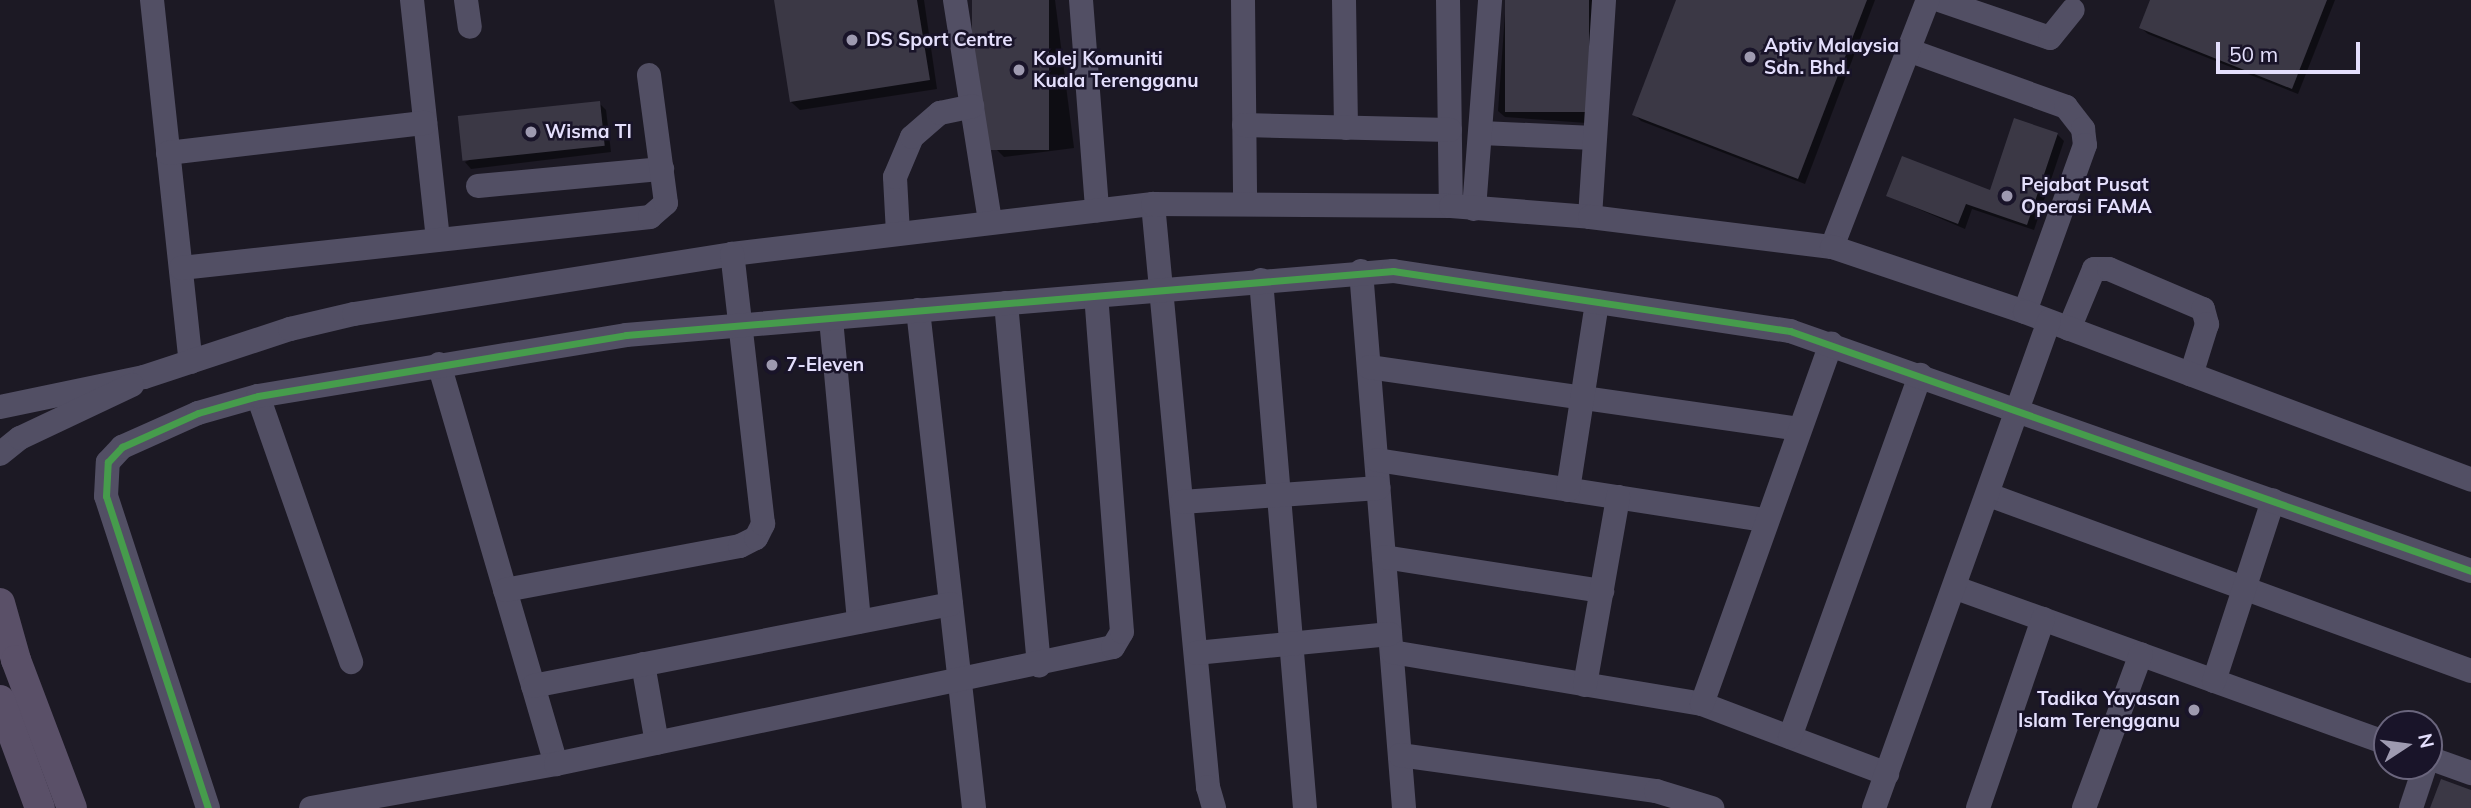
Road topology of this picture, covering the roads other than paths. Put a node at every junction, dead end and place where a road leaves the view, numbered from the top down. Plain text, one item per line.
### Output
1 (152, 0) edge
2 (412, 0) edge
3 (466, 0) edge
4 (955, 0) edge
5 (1081, 0) edge
6 (1242, 0) edge
7 (1344, 0) edge
8 (1448, 0) edge
9 (1490, 0) edge
10 (1604, 0) edge
11 (1928, 0) edge
12 (1939, 0) edge
13 (2073, 10) dead end
14 (470, 27) dead end
15 (1908, 50) junction
16 (649, 75) dead end
17 (972, 106) junction
18 (425, 123) junction
19 (1244, 125) junction
20 (1346, 128) junction
21 (1450, 130) junction
22 (1481, 133) junction
23 (1594, 138) junction
24 (168, 153) junction
25 (662, 169) junction
26 (478, 186) dead end
27 (1245, 202) junction
28 (1153, 204) junction
29 (1462, 207) junction
30 (1097, 210) junction
31 (1590, 217) junction
32 (990, 222) junction
33 (898, 233) junction
34 (438, 240) junction
35 (1832, 247) junction
36 (732, 254) junction
37 (181, 268) junction
38 (1361, 271) junction
39 (1261, 280) junction
40 (1143, 291) junction
41 (1096, 297) junction
42 (1597, 302) junction
43 (1006, 303) junction
44 (918, 310) junction
45 (2025, 312) junction
46 (831, 319) junction
47 (2059, 325) junction
48 (742, 327) junction
49 (1831, 344) junction
50 (191, 362) junction
51 (439, 364) junction
52 (1369, 367) junction
53 (1920, 374) junction
54 (2191, 375) junction
55 (144, 377) junction
56 (258, 396) junction
57 (1583, 398) junction
58 (0, 408) edge
59 (2020, 409) junction
60 (1799, 429) junction
61 (0, 454) edge
62 (1377, 460) junction
63 (2471, 480) edge
64 (1379, 488) junction
65 (1568, 490) junction
66 (1278, 494) junction
67 (1989, 495) junction
68 (1618, 497) junction
69 (2273, 500) junction
70 (1182, 502) junction
71 (1766, 520) junction
72 (1384, 557) junction
73 (2471, 571) edge
74 (1956, 588) junction
75 (2245, 589) junction
76 (505, 590) junction
77 (1602, 591) junction
78 (0, 603) edge
79 (951, 604) junction
80 (2043, 619) junction
81 (859, 622) junction
82 (1391, 643) junction
83 (1291, 644) junction
84 (1196, 653) junction
85 (2141, 654) junction
86 (351, 662) dead end
87 (643, 664) junction
88 (1039, 665) junction
89 (2471, 671) edge
90 (959, 681) junction
91 (2214, 681) junction
92 (1585, 685) junction
93 (533, 686) junction
94 (0, 700) edge
95 (1702, 704) junction
96 (1790, 737) junction
97 (2373, 738) edge
98 (657, 743) junction
99 (1400, 755) junction
100 (2443, 763) edge
101 (556, 764) junction
102 (1887, 774) junction
103 (2471, 774) edge
104 (2420, 780) edge
105 (40, 808) edge
106 (72, 808) edge
107 (208, 808) edge
108 (310, 808) edge
109 (974, 808) edge
110 (1214, 808) edge
111 (1305, 808) edge
112 (1404, 808) edge
113 (1712, 808) edge
114 (1874, 808) edge
115 (1978, 808) edge
116 (2084, 808) edge
117 (2411, 808) edge

1 - 24 street
2 - 18 street
3 - 14 street
4 - 17 street
5 - 30 street
6 - 19 street
7 - 20 street
8 - 21 street
9 - 22 street
10 - 23 street
11 - 15 street
12 - 13 street
15 - 35 street
15 - 45 street
16 - 25 street
17 - 32 street
17 - 33 street
18 - 24 street
18 - 34 street
19 - 20 street
19 - 27 street
20 - 21 street
21 - 29 street
22 - 23 street
22 - 29 street
23 - 31 street
24 - 37 street
25 - 26 street
25 - 34 street
27 - 28 street
27 - 29 street
28 - 30 street
28 - 40 street
29 - 31 street
30 - 32 street
31 - 35 street
32 - 33 street
33 - 36 street
34 - 37 street
35 - 45 street
36 - 48 street
36 - 50 street
37 - 50 street
38 - 39 street
38 - 42 street
38 - 52 street
39 - 40 street
39 - 66 street
40 - 41 street
40 - 70 street
41 - 43 street
41 - 88 street
42 - 49 street
42 - 57 street
43 - 44 street
43 - 88 street
44 - 46 street
44 - 79 street
45 - 47 street
46 - 48 street
46 - 81 street
47 - 54 street
47 - 54 street
47 - 59 street
48 - 51 street
48 - 76 street
49 - 53 street
49 - 60 street
50 - 55 street
51 - 56 street
51 - 76 street
52 - 57 street
52 - 62 street
53 - 59 street
53 - 96 street
54 - 63 street
55 - 58 street
55 - 61 street
56 - 86 street
56 - 107 street
57 - 60 street
57 - 65 street
59 - 67 street
59 - 69 street
60 - 71 street
62 - 64 street
62 - 65 street
64 - 66 street
64 - 72 street
65 - 68 street
66 - 70 street
66 - 83 street
67 - 74 street
67 - 75 street
68 - 71 street
68 - 77 street
69 - 73 street
69 - 75 street
70 - 84 street
71 - 95 street
72 - 77 street
72 - 82 street
74 - 80 street
74 - 102 street
75 - 89 street
75 - 91 street
76 - 93 street
77 - 92 street
78 - 106 main road
79 - 81 street
79 - 90 street
80 - 85 street
80 - 115 street
81 - 87 street
82 - 83 street
82 - 92 street
82 - 99 street
83 - 84 street
83 - 111 street
84 - 110 street
85 - 91 street
85 - 116 street
87 - 93 street
87 - 98 street
88 - 90 street
90 - 98 street
90 - 109 street
91 - 97 street
92 - 95 street
93 - 101 street
94 - 105 main road
95 - 96 street
96 - 102 street
98 - 101 street
99 - 112 street
99 - 113 street
100 - 103 street
101 - 108 street
102 - 114 street
104 - 117 street

